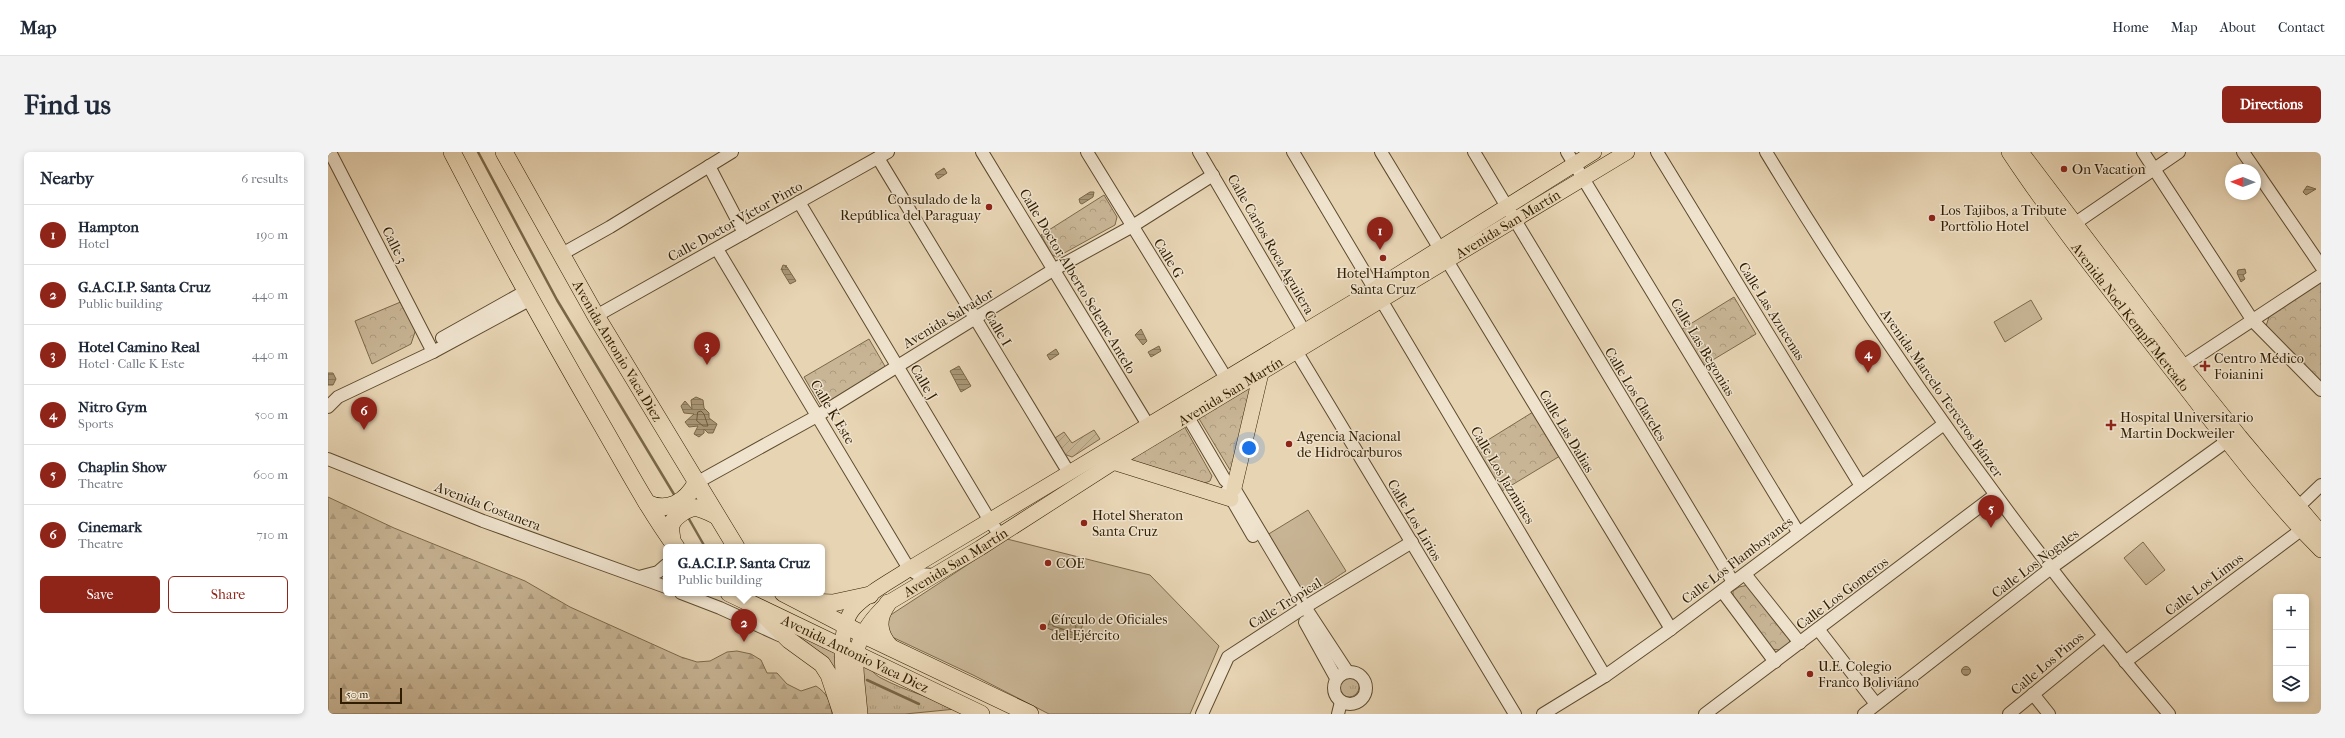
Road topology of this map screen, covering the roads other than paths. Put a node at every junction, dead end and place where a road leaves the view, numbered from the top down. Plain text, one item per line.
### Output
1 (330, 152) edge
2 (452, 152) edge
3 (504, 152) edge
4 (732, 152) edge
5 (982, 152) edge
6 (1087, 152) edge
7 (1199, 152) edge
8 (1293, 152) edge
9 (1381, 152) edge
10 (1474, 152) edge
11 (1594, 152) edge
12 (1626, 152) edge
13 (1656, 152) edge
14 (1766, 152) edge
15 (2009, 152) edge
16 (2021, 152) edge
17 (2143, 152) edge
18 (2179, 152) edge
19 (2243, 152) edge
20 (883, 155) edge
21 (1571, 158) edge
22 (710, 166) junction
23 (2154, 169) junction
24 (1213, 175) junction
25 (1583, 178) junction
26 (799, 202) junction
27 (1506, 206) junction
28 (1514, 220) junction
29 (2074, 224) junction
30 (1131, 226) junction
31 (744, 233) junction
32 (1440, 248) junction
33 (717, 249) junction
34 (560, 255) junction
35 (1448, 260) junction
36 (2321, 266) edge
37 (1053, 270) junction
38 (2321, 275) edge
39 (2118, 291) junction
40 (529, 294) junction
41 (1378, 295) junction
42 (596, 316) junction
43 (975, 319) junction
44 (2253, 321) junction
45 (1304, 331) junction
46 (2144, 334) junction
47 (1293, 346) junction
48 (431, 348) junction
49 (897, 366) junction
50 (2183, 366) junction
51 (1260, 374) junction
52 (1226, 378) junction
53 (2321, 390) edge
54 (328, 396) edge
55 (328, 407) edge
56 (817, 416) junction
57 (1188, 417) junction
58 (2210, 419) junction
59 (1944, 424) junction
60 (1148, 425) junction
61 (2227, 441) junction
62 (1128, 445) junction
63 (328, 459) edge
64 (1113, 462) junction
65 (2249, 466) junction
66 (1069, 473) junction
67 (696, 483) junction
68 (2321, 485) edge
69 (1861, 486) junction
70 (1230, 489) junction
71 (1051, 492) junction
72 (1995, 495) junction
73 (647, 503) junction
74 (2298, 507) junction
75 (715, 515) junction
76 (990, 521) junction
77 (2301, 530) junction
78 (1798, 532) junction
79 (2321, 533) edge
80 (1000, 535) junction
81 (2321, 540) edge
82 (1412, 542) junction
83 (672, 544) edge
84 (673, 544) edge
85 (734, 544) edge
86 (2321, 550) edge
87 (663, 568) edge
88 (2051, 568) junction
89 (910, 569) junction
90 (1745, 574) junction
91 (934, 575) junction
92 (639, 577) junction
93 (1733, 582) junction
94 (663, 586) edge
95 (1722, 591) junction
96 (870, 595) junction
97 (689, 596) edge
98 (734, 596) edge
99 (790, 597) edge
100 (888, 602) junction
101 (720, 608) junction
102 (1302, 609) junction
103 (759, 611) junction
104 (845, 624) junction
105 (1671, 629) junction
106 (1818, 629) junction
107 (862, 634) junction
108 (2104, 636) junction
109 (789, 640) junction
110 (1800, 643) junction
111 (890, 647) junction
112 (849, 649) junction
113 (1775, 662) junction
114 (2125, 662) junction
115 (1347, 671) junction
116 (1605, 676) junction
117 (1336, 678) junction
118 (2033, 694) junction
119 (1876, 704) junction
120 (1346, 707) edge
121 (842, 714) edge
122 (847, 714) edge
123 (860, 714) edge
124 (975, 714) edge
125 (1030, 714) edge
126 (1202, 714) edge
127 (1338, 714) edge
128 (1516, 714) edge
129 (1543, 714) edge
130 (1705, 714) edge
131 (1864, 714) edge
132 (2009, 714) edge
133 (2049, 714) edge
134 (2169, 714) edge

1 - 48 street, Calle 3
2 - 40 highway
3 - 34 highway, Avenida Antonio Vaca Diez
4 - 22 street
5 - 37 street, Calle Doctor Alberto Seleme Antelo
6 - 30 street, Calle G
7 - 24 street, Calle Carlos Roca Aguilera
8 - 41 street, Calle Los Jazmines
9 - 32 street, Calle Las Dalias
10 - 27 street, Calle Los Claveles
11 - 21 main road
12 - 25 main road, Avenida San Martín
13 - 69 street, Calle Las Azucenas
14 - 59 street, Avenida Marcelo Terceros Bánzer
15 - 39 main road, Avenida Noel Kempff Mercado
16 - 29 main road, Avenida Noel Kempff Mercado
17 - 23 street
18 - 23 street
19 - 36 street
20 - 26 street, Calle Doctor Víctor Pinto
20 - 43 street, Calle I
21 - 25 street, Calle Las Begonias
21 - 27 main road
22 - 31 street
22 - 34 street
23 - 29 street
23 - 44 street
24 - 30 street, Avenida Salvador
24 - 45 street, Calle Carlos Roca Aguilera
25 - 28 main road, Avenida San Martín
25 - 78 street, Calle Las Begonias
26 - 31 street, Calle Doctor Víctor Pinto
26 - 49 street, Calle J
27 - 28 street, Calle Los Claveles
27 - 32 main road
28 - 35 main road, Avenida San Martín
28 - 93 street, Calle Los Claveles
29 - 39 main road, Avenida Noel Kempff Mercado
30 - 37 street, Avenida Salvador
30 - 52 street, Calle G
31 - 33 street, Calle Doctor Víctor Pinto
32 - 35 street, Calle Las Dalias
32 - 41 main road
33 - 42 street, Calle Doctor Víctor Pinto
33 - 56 street, Calle K Este
34 - 42 highway, Avenida Antonio Vaca Diez
35 - 41 main road, Avenida San Martín
35 - 105 street, Calle Las Dalias
37 - 43 street, Avenida Salvador
37 - 60 street, Calle Doctor Alberto Seleme Antelo
38 - 44 street
39 - 46 main road, Avenida Noel Kempff Mercado
39 - 50 main road, Avenida Noel Kempff Mercado
40 - 48 street
40 - 73 highway
41 - 45 main road, Avenida San Martín
41 - 47 main road, Avenida San Martín
41 - 116 street, Calle Los Jazmines
42 - 67 highway, Avenida Antonio Vaca Diez
43 - 49 street, Avenida Salvador
43 - 66 street, Calle I
44 - 50 street
44 - 53 street
45 - 47 main road, Avenida San Martín
46 - 50 main road
46 - 58 main road, Avenida Noel Kempff Mercado
47 - 51 main road, Avenida San Martín
47 - 52 main road, Avenida San Martín
47 - 82 street, Calle Los Lirios
48 - 54 street
48 - 55 street
49 - 56 street, Avenida Salvador
49 - 76 street, Calle J
50 - 58 main road
50 - 74 main road, Avenida Noel Kempff Mercado
51 - 57 main road, Avenida San Martín
51 - 70 main road
52 - 60 main road, Avenida San Martín
56 - 67 street, Avenida Salvador
56 - 89 street, Calle K Este
57 - 62 main road, Avenida San Martín
57 - 70 street
58 - 61 main road, Avenida Noel Kempff Mercado
59 - 69 street, Calle Los Flamboyanes
59 - 72 street, Avenida Marcelo Terceros Bánzer
60 - 62 main road, Avenida San Martín
61 - 65 main road, Avenida Noel Kempff Mercado
61 - 88 street, Calle Los Nogales
62 - 64 main road, Avenida San Martín
62 - 66 main road, Avenida San Martín
63 - 92 street, Avenida Costanera
64 - 70 main road
64 - 71 main road, Avenida San Martín
65 - 74 main road
65 - 77 main road, Avenida Noel Kempff Mercado
66 - 71 main road, Avenida San Martín
67 - 73 highway
67 - 75 highway, Avenida Antonio Vaca Diez
68 - 74 street
69 - 78 street, Calle Los Flamboyanes
70 - 102 street
71 - 76 main road, Avenida San Martín
71 - 80 main road, Avenida San Martín
72 - 88 street, Avenida Marcelo Terceros Bánzer
72 - 106 street, Calle Los Gomeros
73 - 83 highway
74 - 79 main road, Avenida Noel Kempff Mercado
75 - 84 highway
75 - 85 highway, Avenida Antonio Vaca Diez
76 - 80 street, Calle J
76 - 89 main road, Avenida San Martín
77 - 81 main road
77 - 86 main road, Avenida Noel Kempff Mercado
77 - 114 street, Calle Los Limos
78 - 90 street, Calle Los Flamboyanes
80 - 91 main road, Avenida San Martín
82 - 102 street, Calle Tropical
82 - 128 street, Calle Los Lirios
87 - 92 street
88 - 108 street, Avenida Marcelo Terceros Bánzer
88 - 119 street, Calle Los Nogales
89 - 91 street
89 - 96 main road, Avenida San Martín
90 - 93 street, Calle Los Flamboyanes
90 - 110 street
91 - 100 main road, Avenida San Martín
92 - 94 street, Avenida Costanera
93 - 95 street, Calle Los Flamboyanes
95 - 105 street, Calle Los Flamboyanes
95 - 113 street
96 - 99 highway
96 - 104 main road, Avenida San Martín
97 - 101 street
98 - 103 highway, Avenida Antonio Vaca Diez
99 - 104 highway, Avenida Antonio Vaca Diez
100 - 107 main road, Avenida San Martín
100 - 111 highway
101 - 103 street
101 - 109 street
102 - 115 street
102 - 117 street
102 - 126 street, Calle Tropical
103 - 109 highway
103 - 112 highway, Avenida Antonio Vaca Diez
104 - 107 highway, Avenida Antonio Vaca Diez
104 - 112 main road
105 - 116 street, Calle Los Flamboyanes
106 - 110 street, Calle Los Gomeros
106 - 119 street
107 - 111 highway, Avenida Antonio Vaca Diez
107 - 112 main road, Avenida San Martín
108 - 114 street, Avenida Marcelo Terceros Bánzer
108 - 118 street, Calle Los Pinos
109 - 121 highway
110 - 113 street, Calle Los Gomeros
111 - 125 highway, Avenida Antonio Vaca Diez
112 - 122 main road
112 - 123 main road
112 - 124 highway, Avenida Antonio Vaca Diez
113 - 130 street, Calle Los Gomeros
114 - 134 street, Avenida Marcelo Terceros Bánzer
115 - 117 street
115 - 120 street
116 - 129 street, Calle Los Flamboyanes
117 - 120 street
118 - 132 street, Calle Los Pinos
118 - 133 street
119 - 131 street, Calle Los Nogales
120 - 127 street

